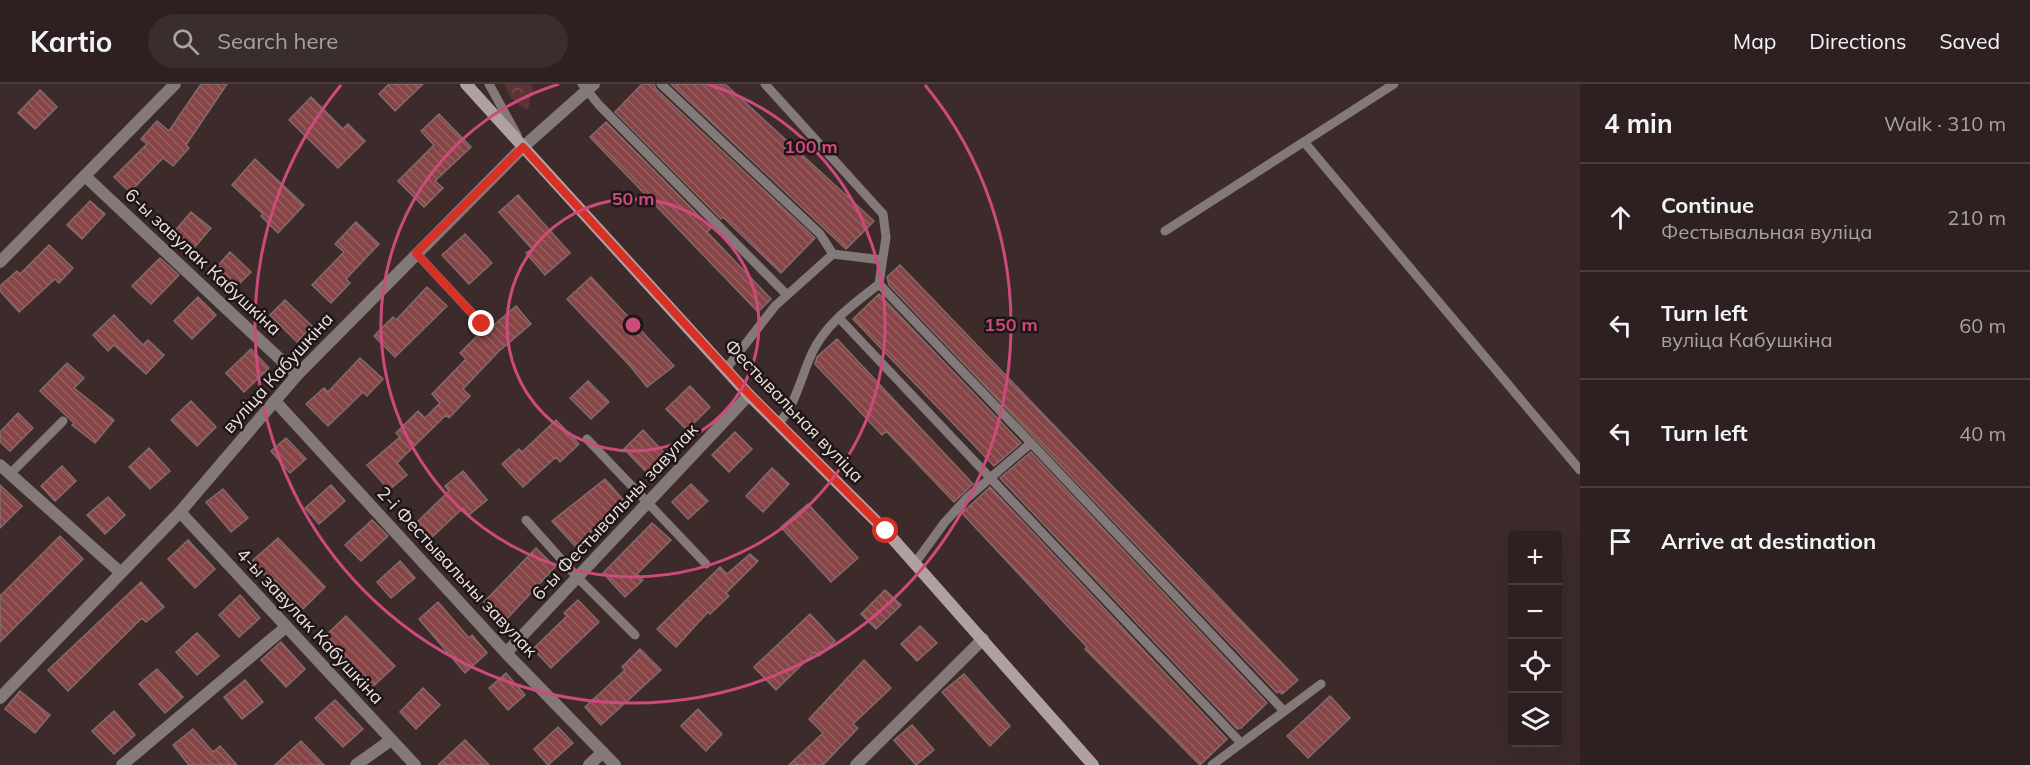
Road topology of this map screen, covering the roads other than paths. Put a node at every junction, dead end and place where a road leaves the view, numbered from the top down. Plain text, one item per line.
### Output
1 (175, 84) edge
2 (466, 84) edge
3 (489, 84) edge
4 (661, 84) edge
5 (765, 84) edge
6 (1394, 84) edge
7 (587, 86) edge
8 (1305, 143) junction
9 (523, 147) junction
10 (85, 176) junction
11 (1165, 231) dead end
12 (416, 253) junction
13 (833, 254) junction
14 (882, 260) junction
15 (0, 262) edge
16 (879, 284) junction
17 (788, 295) junction
18 (839, 318) junction
19 (482, 324) dead end
20 (726, 369) junction
21 (297, 375) junction
22 (749, 394) junction
23 (275, 401) junction
24 (63, 421) dead end
25 (778, 423) junction
26 (587, 439) dead end
27 (1031, 443) junction
28 (0, 465) edge
29 (1580, 470) edge
30 (10, 474) junction
31 (990, 478) junction
32 (647, 504) junction
33 (180, 512) junction
34 (526, 520) dead end
35 (915, 563) junction
36 (706, 564) dead end
37 (121, 573) junction
38 (578, 578) junction
39 (286, 627) junction
40 (635, 635) dead end
41 (982, 639) junction
42 (506, 654) junction
43 (1321, 684) dead end
44 (0, 698) edge
45 (1284, 711) junction
46 (392, 740) junction
47 (1241, 743) junction
48 (603, 752) junction
49 (1090, 764) edge
50 (122, 765) edge
51 (356, 765) edge
52 (415, 765) edge
53 (589, 765) edge
54 (615, 765) edge
55 (856, 765) edge
56 (1212, 765) edge

1 - 10 street
2 - 9 street, Фестывальная вуліца
3 - 9 lane
4 - 13 lane
5 - 14 lane
6 - 8 lane
7 - 9 street, вуліца Кабушкіна
7 - 17 lane
8 - 11 lane
8 - 29 lane
9 - 12 street, вуліца Кабушкіна
9 - 20 street, Фестывальная вуліца
10 - 15 street
10 - 21 street, 6-ы завулак Кабушкіна
12 - 19 lane
12 - 21 street, вуліца Кабушкіна
13 - 14 lane
13 - 17 lane
14 - 16 lane
16 - 18 lane
16 - 27 lane
17 - 20 lane
18 - 25 lane
18 - 31 lane
20 - 22 street, Фестывальная вуліца
21 - 23 street, вуліца Кабушкіна
22 - 25 street, Фестывальная вуліца
22 - 32 street, 6-ы Фестывальны завулак
23 - 33 street, вуліца Кабушкіна
23 - 42 street, 2-і Фестывальны завулак
24 - 30 lane
25 - 35 street, Фестывальная вуліца
26 - 32 lane
27 - 31 lane
27 - 45 lane
28 - 30 street
30 - 37 street
31 - 35 lane
31 - 47 lane
32 - 36 lane
32 - 38 street, 6-ы Фестывальны завулак
33 - 37 street, вуліца Кабушкіна
33 - 39 street, 4-ы завулак Кабушкіна
34 - 38 lane
35 - 41 street, Фестывальная вуліца
37 - 44 street, вуліца Кабушкіна
38 - 40 lane
38 - 42 street, 6-ы Фестывальны завулак
39 - 46 street, 4-ы завулак Кабушкіна
39 - 50 street
41 - 49 street, Фестывальная вуліца
41 - 55 street
42 - 48 street, 2-і Фестывальны завулак
43 - 45 lane
45 - 47 lane
46 - 51 street
46 - 52 street, 4-ы завулак Кабушкіна
47 - 56 lane
48 - 53 street
48 - 54 street, 2-і Фестывальны завулак

